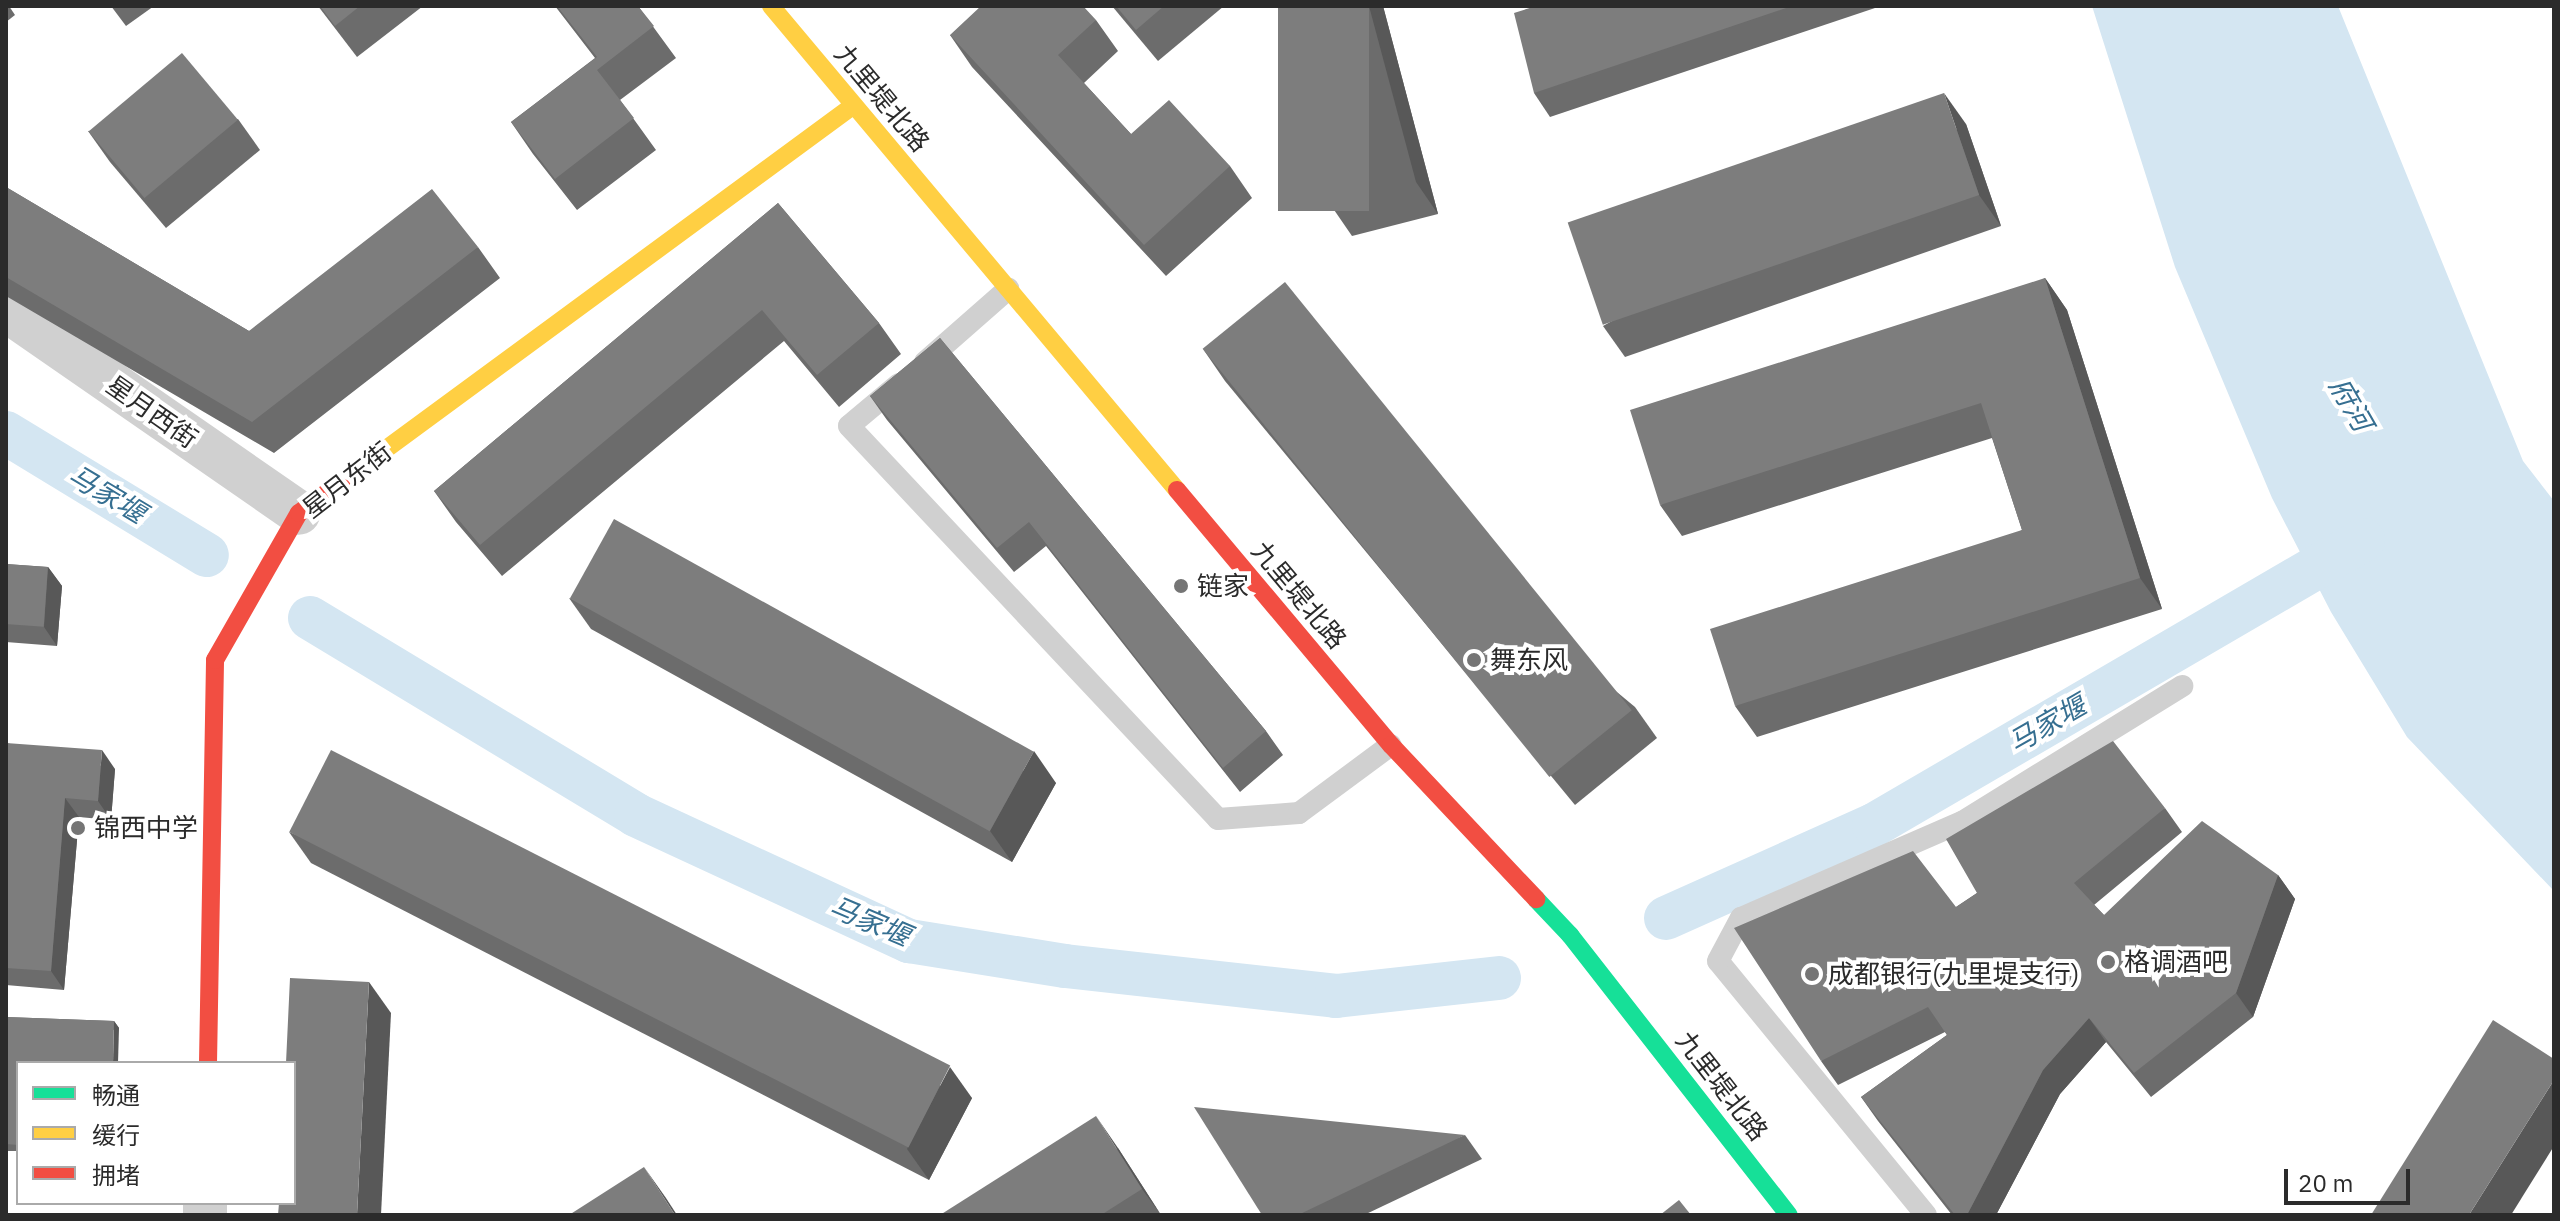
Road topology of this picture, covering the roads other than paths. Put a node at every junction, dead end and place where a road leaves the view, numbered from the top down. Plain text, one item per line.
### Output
1 (771, 6) edge
2 (854, 105) junction
3 (1008, 289) junction
4 (6, 310) edge
5 (299, 513) junction
6 (2182, 686) dead end
7 (1391, 745) junction
8 (208, 1061) edge
9 (1789, 1215) edge
10 (1926, 1215) edge

1 - 2 street, 九里堤北路
2 - 3 street, 九里堤北路
2 - 5 street, 星月东街
3 - 7 street, 九里堤北路
3 - 7 lane
4 - 5 street, 星月西街
5 - 8 street, 星月东街
6 - 10 lane
7 - 9 street, 九里堤北路

